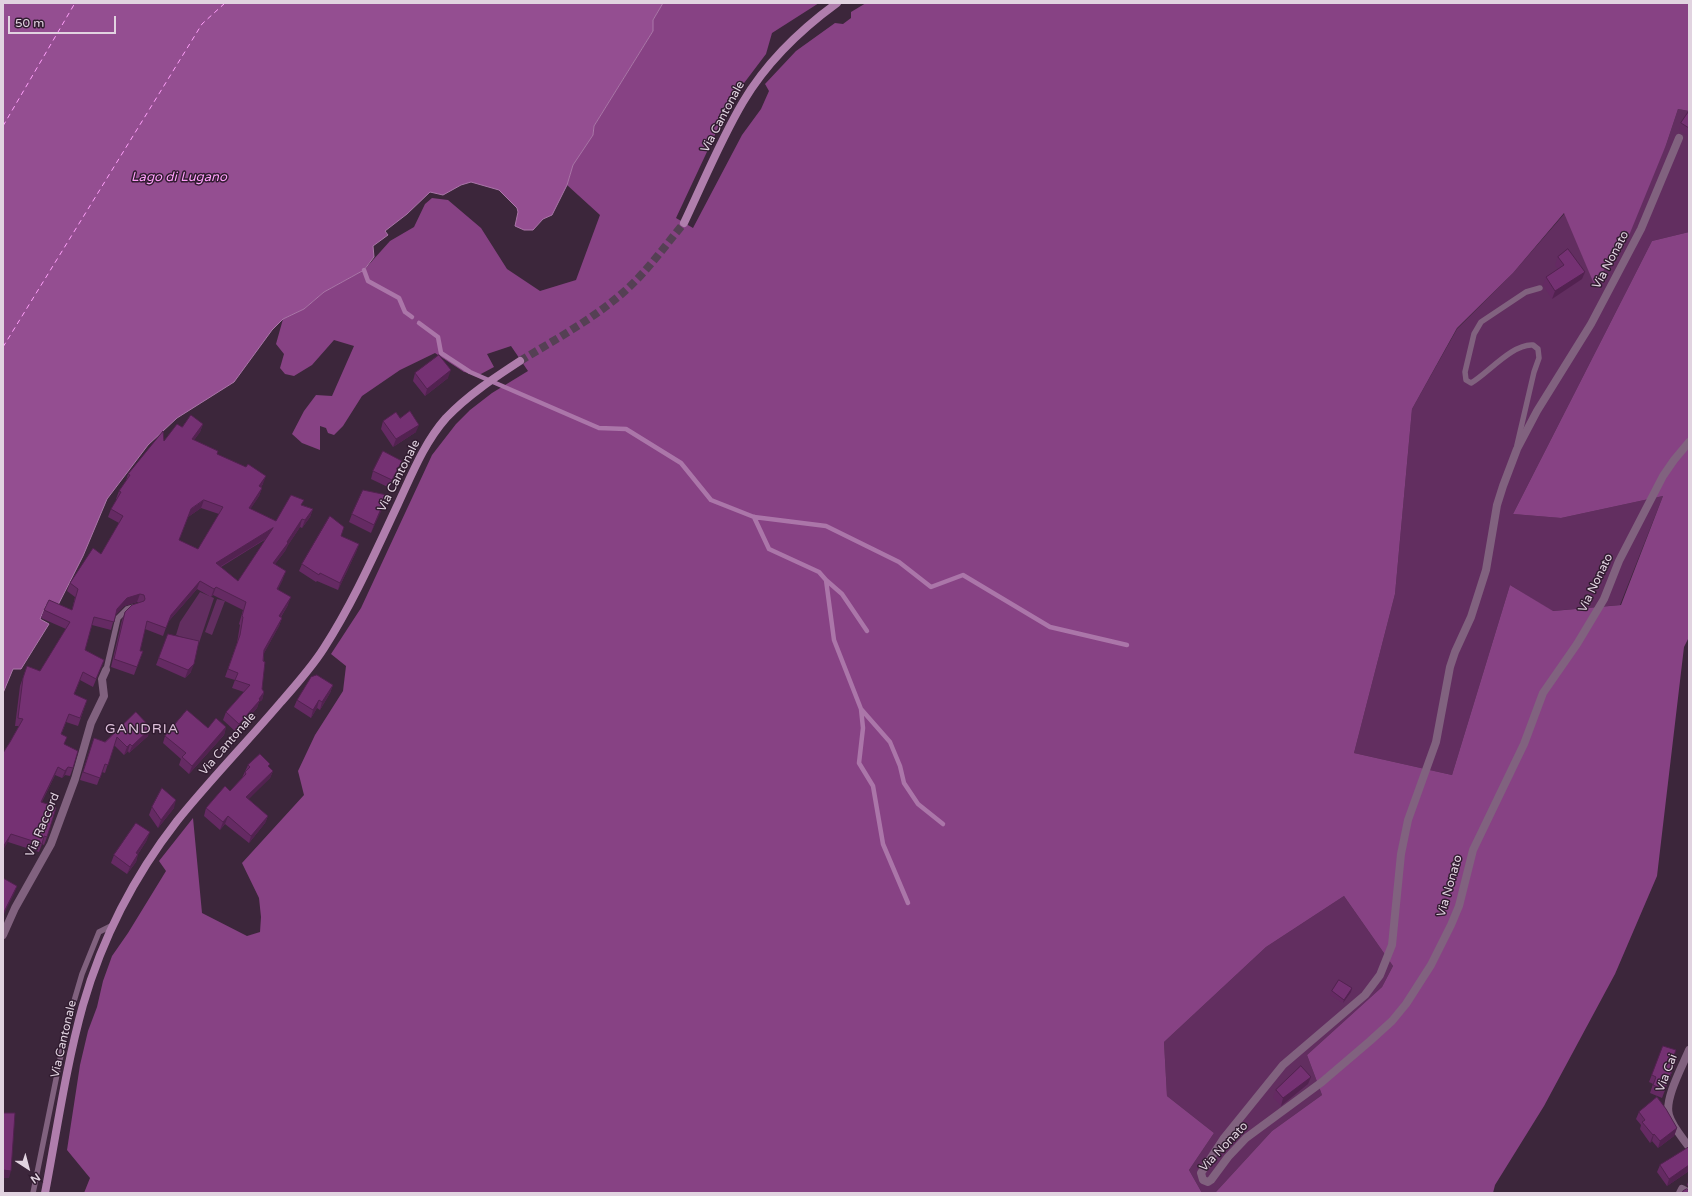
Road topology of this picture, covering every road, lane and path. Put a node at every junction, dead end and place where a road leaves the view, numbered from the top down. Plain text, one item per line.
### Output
1 (837, 3) edge
2 (1679, 138) dead end
3 (684, 223) tunnel mouth
4 (1540, 288) dead end
5 (520, 361) tunnel mouth
6 (1689, 442) edge
7 (1517, 450) junction
8 (138, 606) edge
9 (106, 670) joint
10 (113, 925) junction
11 (3, 935) edge
12 (1689, 1050) edge
13 (1689, 1147) edge
14 (33, 1193) edge
15 (45, 1193) edge
16 (1680, 1193) edge
17 (1689, 1193) edge

1 - 3 main road, Via Cantonale
2 - 7 street, Via Nonato
4 - 7 lane, Via Nonato
5 - 10 main road, Via Cantonale
6 - 7 street, Via Nonato
8 - 9 lane
9 - 11 street, Via Raccord
10 - 14 lane
10 - 15 main road, Via Cantonale
12 - 13 street, Via Cai
16 - 17 street

